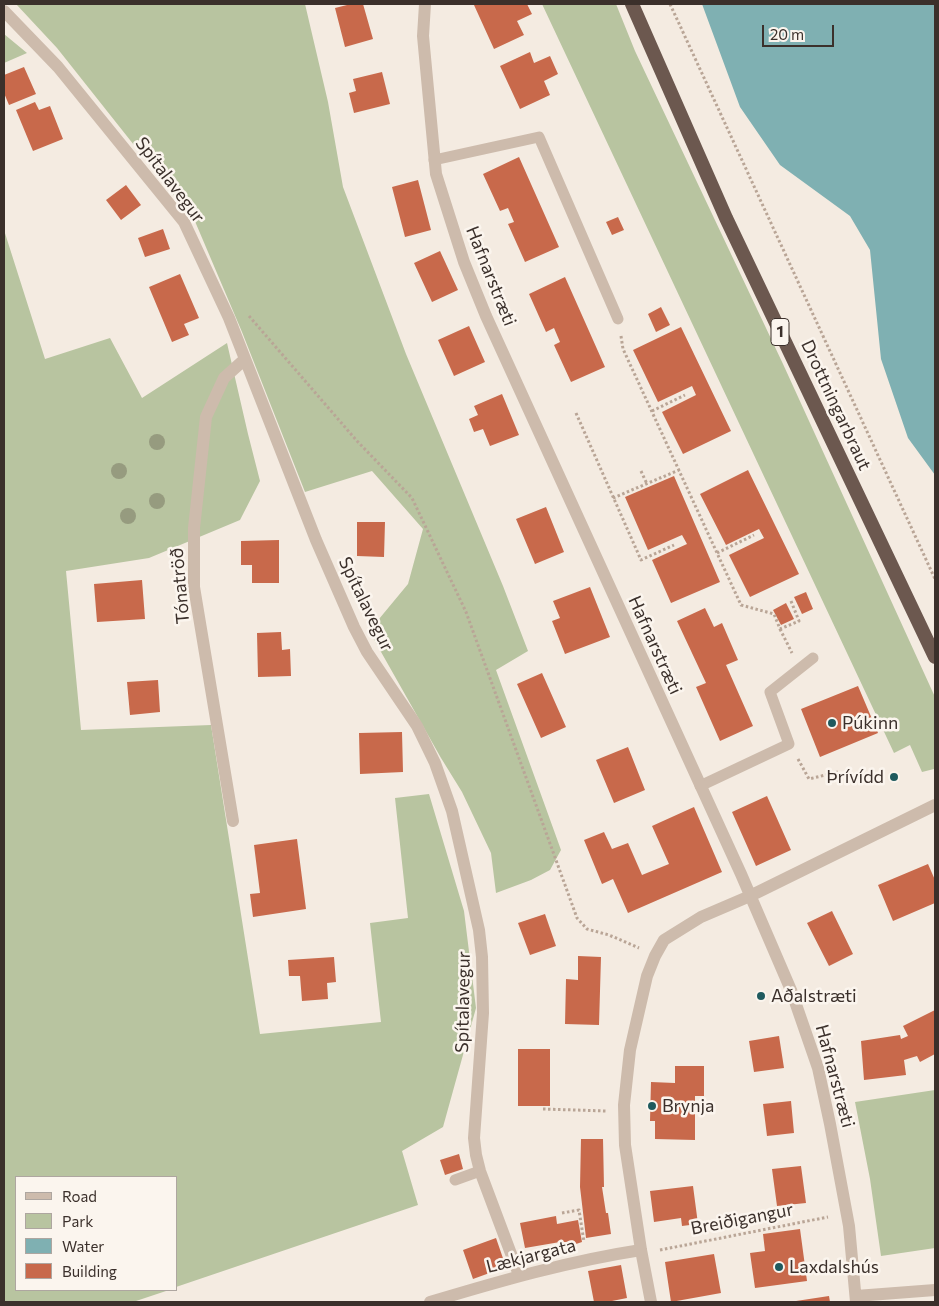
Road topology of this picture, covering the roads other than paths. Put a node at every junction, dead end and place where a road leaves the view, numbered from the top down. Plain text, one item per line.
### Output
1 (425, 4) edge
2 (632, 4) edge
3 (4, 11) edge
4 (434, 160) junction
5 (618, 318) road end
6 (245, 359) junction
7 (935, 657) edge
8 (813, 658) dead end
9 (700, 786) junction
10 (935, 805) edge
11 (233, 820) dead end
12 (750, 896) junction
13 (480, 1172) junction
14 (455, 1180) dead end
15 (642, 1251) junction
16 (520, 1275) junction
17 (935, 1290) edge
18 (856, 1299) edge
19 (430, 1302) edge
20 (651, 1302) edge

1 - 4 street, Hafnarstræti
2 - 7 highway, Drottningarbraut / 1
3 - 6 street, Spítalavegur
4 - 5 lane
4 - 9 street, Hafnarstræti
6 - 11 street, Tónatröð
6 - 13 street, Spítalavegur
8 - 9 lane
9 - 12 street, Hafnarstræti
10 - 12 street
12 - 15 street
12 - 18 street, Hafnarstræti
13 - 14 lane
13 - 16 street, Spítalavegur
15 - 16 street, Lækjargata
15 - 20 street
16 - 19 street, Lækjargata
17 - 18 street

